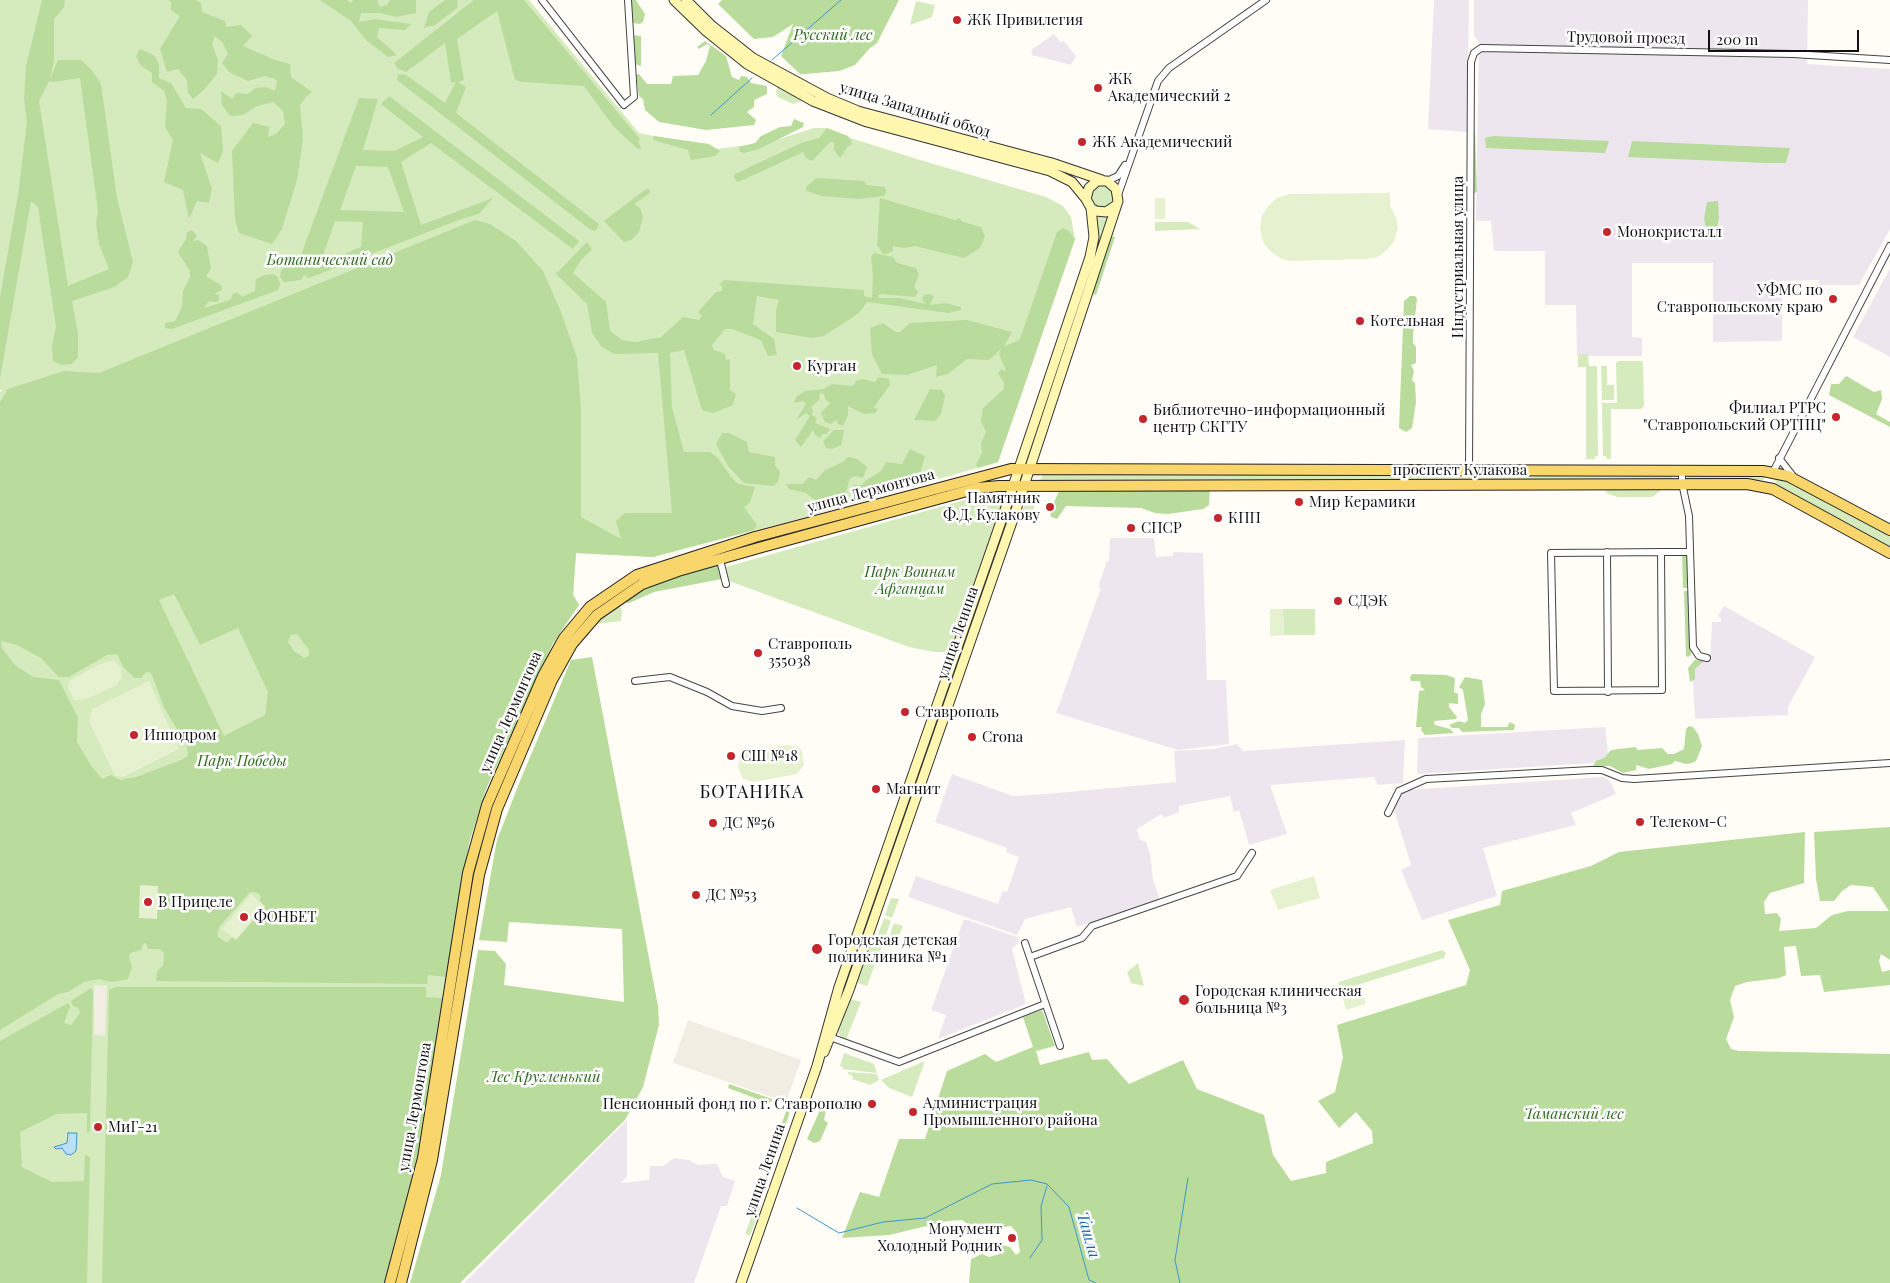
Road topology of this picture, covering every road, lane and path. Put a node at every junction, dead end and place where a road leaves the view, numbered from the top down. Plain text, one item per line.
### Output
1 (542, 0) edge
2 (628, 0) edge
3 (674, 0) edge
4 (686, 0) edge
5 (1266, 0) edge
6 (1481, 48) joint
7 (1890, 60) edge
8 (1134, 149) junction
9 (1105, 181) junction
10 (1118, 195) junction
11 (1086, 198) junction
12 (1115, 206) junction
13 (1091, 208) junction
14 (1890, 246) edge
15 (1784, 448) junction
16 (1773, 466) junction
17 (1785, 468) junction
18 (1018, 469) junction
19 (1682, 469) junction
20 (1029, 470) junction
21 (1469, 470) junction
22 (1800, 482) junction
23 (1682, 483) junction
24 (1013, 486) junction
25 (1024, 486) junction
26 (1768, 488) junction
27 (831, 517) junction
28 (835, 529) junction
29 (1890, 530) edge
30 (1607, 552) junction
31 (1661, 552) junction
32 (1689, 552) junction
33 (1890, 553) edge
34 (720, 560) junction
35 (726, 584) dead end
36 (1707, 658) dead end
37 (635, 681) dead end
38 (1608, 692) junction
39 (781, 708) dead end
40 (1890, 763) edge
41 (1388, 813) dead end
42 (1252, 853) dead end
43 (1025, 943) dead end
44 (1030, 957) junction
45 (1046, 1004) junction
46 (828, 1036) junction
47 (1060, 1046) dead end
48 (427, 1159) junction
49 (390, 1283) edge
50 (401, 1283) edge
51 (741, 1283) edge

1 - 2 street
3 - 11 main road, улица Западный обход
4 - 9 main road, улица Западный обход
5 - 8 street
6 - 7 street, Трудовой проезд
6 - 21 street, Индустриальная улица
8 - 9 street
8 - 10 street
9 - 10 main road
9 - 11 main road
10 - 12 main road
11 - 13 main road
12 - 13 main road
12 - 20 main road, улица Ленина
13 - 18 main road, улица Ленина
14 - 15 street
15 - 16 street
15 - 17 street
16 - 17 street
16 - 19 main road, проспект Кулакова
16 - 22 main road, проспект Кулакова
16 - 26 main road
17 - 22 street
18 - 20 main road, проспект Кулакова
18 - 24 main road, улица Ленина
18 - 27 main road, улица Лермонтова
19 - 21 main road, проспект Кулакова
19 - 23 street
20 - 21 main road, проспект Кулакова
20 - 25 main road, улица Ленина
22 - 29 main road, проспект Кулакова
23 - 25 main road, проспект Кулакова
23 - 26 main road, проспект Кулакова
23 - 32 street
24 - 25 main road, проспект Кулакова
24 - 28 main road, улица Лермонтова
24 - 46 main road, улица Ленина
25 - 46 main road, улица Ленина
26 - 33 main road, проспект Кулакова
27 - 28 main road
27 - 48 main road, улица Лермонтова
28 - 34 main road, улица Лермонтова
30 - 31 street
30 - 38 street
30 - 38 street
31 - 32 street
31 - 38 street
32 - 36 street
34 - 35 street
34 - 48 main road, улица Лермонтова
37 - 39 street
40 - 41 street
42 - 44 street
43 - 44 street
44 - 45 street
45 - 46 street
45 - 47 street
46 - 51 main road, улица Ленина
48 - 49 main road, улица Лермонтова
48 - 50 main road, улица Лермонтова

